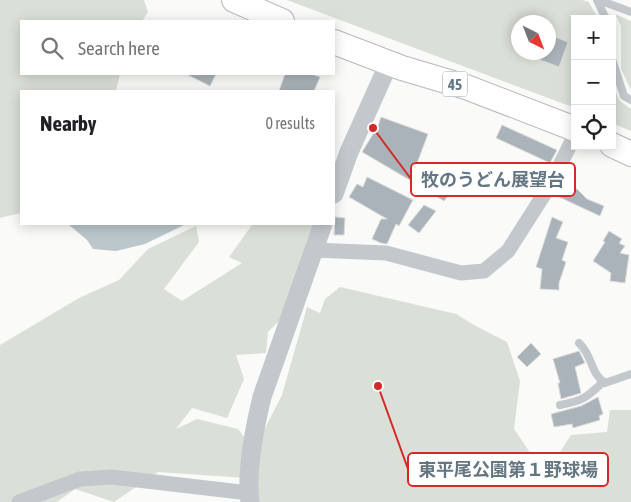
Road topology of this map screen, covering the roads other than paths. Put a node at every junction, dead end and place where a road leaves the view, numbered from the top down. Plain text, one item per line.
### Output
1 (234, 0) edge
2 (598, 0) edge
3 (631, 12) edge
4 (604, 15) edge
5 (280, 20) edge
6 (335, 42) edge
7 (612, 60) edge
8 (389, 63) junction
9 (631, 100) edge
10 (571, 128) edge
11 (571, 142) edge
12 (616, 148) edge
13 (631, 154) edge
14 (335, 191) edge
15 (323, 225) edge
16 (313, 250) junction
17 (579, 343) dead end
18 (631, 374) edge
19 (603, 382) junction
20 (560, 405) dead end
21 (249, 497) edge
22 (19, 502) edge

1 - 5 main road
2 - 3 lane
2 - 4 lane
6 - 8 main road, 45
7 - 9 lane
8 - 10 main road, 45
8 - 14 street
11 - 16 street
12 - 13 main road
15 - 16 street
16 - 21 street
17 - 19 lane
18 - 19 lane
19 - 20 lane
21 - 22 street

